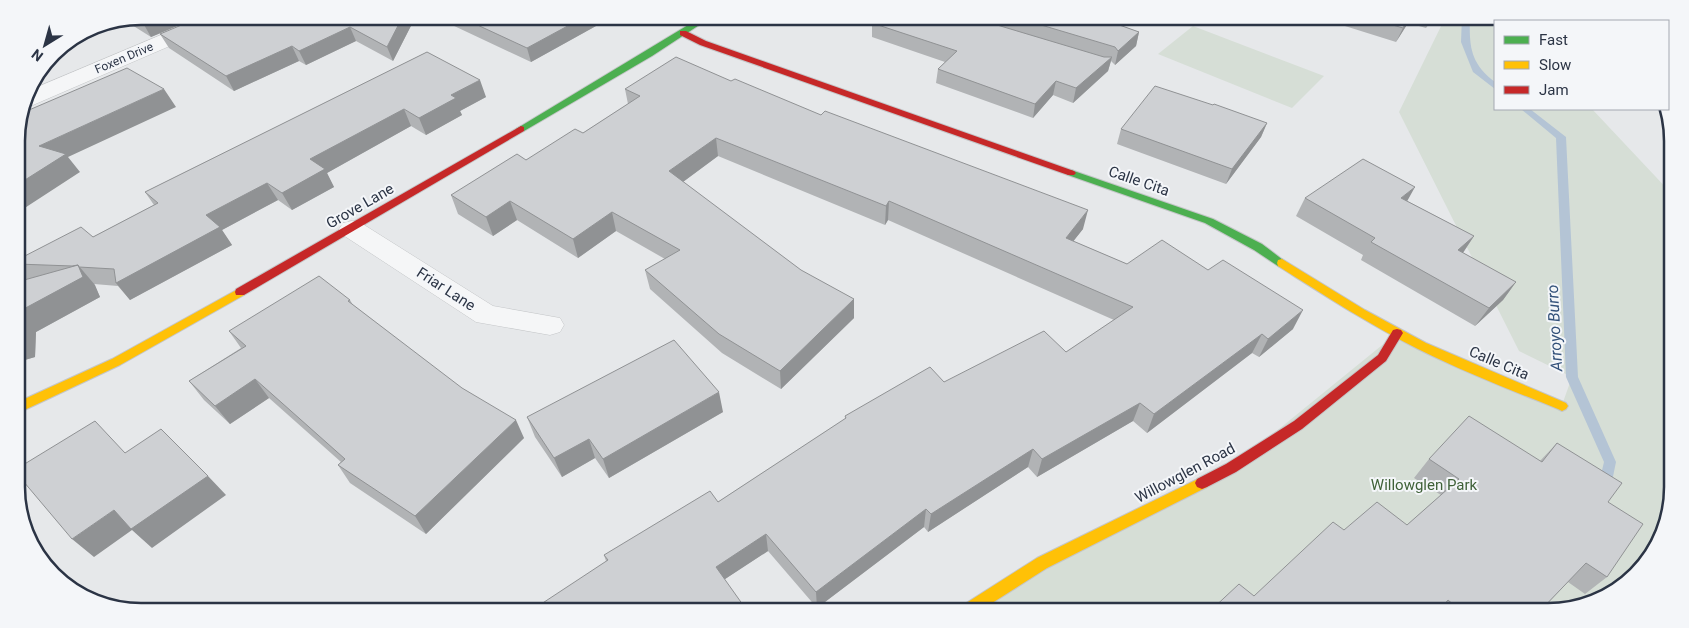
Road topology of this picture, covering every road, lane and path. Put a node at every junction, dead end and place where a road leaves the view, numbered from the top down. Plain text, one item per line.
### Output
1 (202, 25) edge
2 (695, 25) edge
3 (683, 33) junction
4 (34, 96) edge
5 (352, 229) junction
6 (550, 325) dead end
7 (1397, 333) junction
8 (25, 405) edge
9 (1562, 406) dead end
10 (979, 603) edge

1 - 4 street, Foxen Drive
2 - 3 street, Grove Lane
3 - 5 street, Grove Lane
3 - 7 street, Calle Cita
5 - 6 street, Friar Lane
5 - 8 street, Grove Lane
7 - 9 street, Calle Cita
7 - 10 street, Willowglen Road

